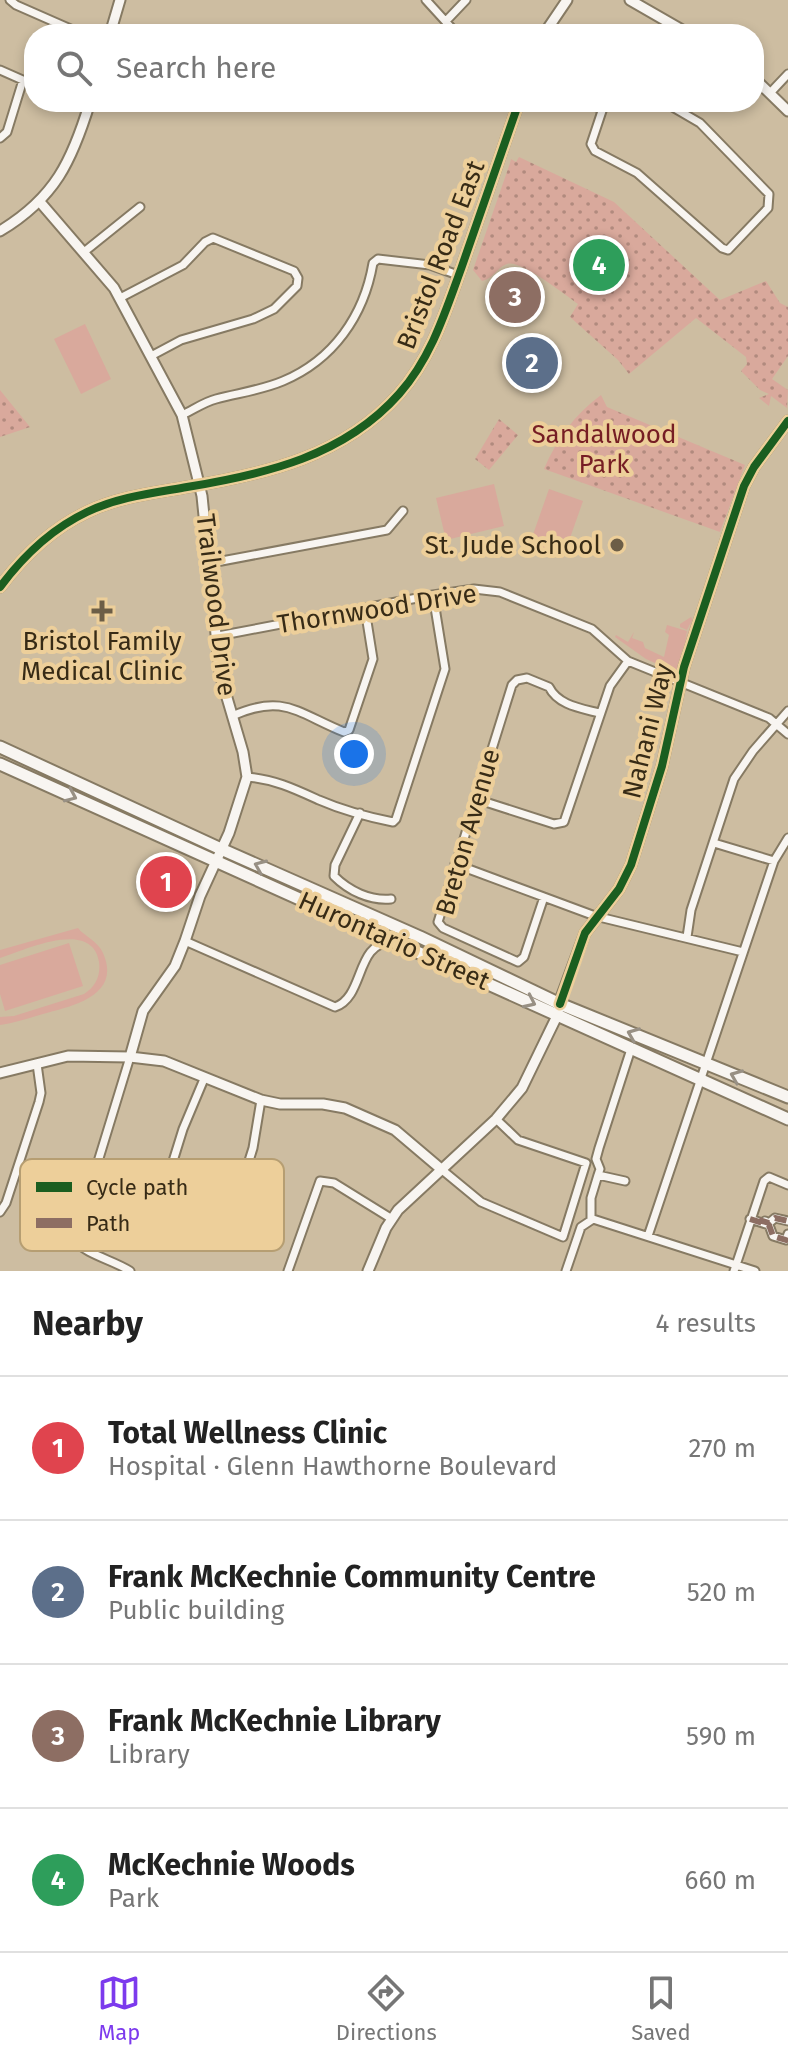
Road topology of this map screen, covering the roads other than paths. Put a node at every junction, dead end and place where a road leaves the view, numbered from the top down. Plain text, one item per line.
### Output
1 (10, 0) edge
2 (120, 0) edge
3 (426, 0) edge
4 (466, 0) edge
5 (567, 0) edge
6 (630, 0) edge
7 (446, 21) junction
8 (59, 24) edge
9 (113, 24) edge
10 (449, 24) edge
11 (551, 24) edge
12 (672, 24) edge
13 (0, 70) edge
14 (788, 74) edge
15 (23, 80) joint
16 (764, 87) edge
17 (770, 93) junction
18 (788, 111) edge
19 (87, 112) edge
20 (515, 112) edge
21 (602, 112) edge
22 (681, 112) edge
23 (0, 138) edge
24 (40, 202) junction
25 (140, 207) dead end
26 (0, 231) edge
27 (84, 252) junction
28 (458, 275) junction
29 (120, 298) junction
30 (151, 356) junction
31 (182, 415) junction
32 (788, 421) edge
33 (200, 485) junction
34 (403, 511) dead end
35 (211, 563) junction
36 (0, 587) edge
37 (433, 595) junction
38 (365, 609) junction
39 (218, 636) junction
40 (628, 661) junction
41 (679, 683) junction
42 (788, 711) edge
43 (599, 713) junction
44 (232, 716) junction
45 (777, 723) junction
46 (788, 734) edge
47 (0, 747) edge
48 (0, 764) edge
49 (247, 777) junction
50 (476, 799) junction
51 (360, 813) junction
52 (788, 838) edge
53 (714, 843) junction
54 (218, 855) junction
55 (774, 861) junction
56 (455, 864) junction
57 (544, 897) junction
58 (391, 899) dead end
59 (595, 916) junction
60 (356, 926) junction
61 (687, 937) junction
62 (185, 941) junction
63 (393, 942) junction
64 (371, 948) junction
65 (743, 952) junction
66 (559, 1010) junction
67 (631, 1049) junction
68 (130, 1057) junction
69 (706, 1063) junction
70 (37, 1064) junction
71 (0, 1073) edge
72 (204, 1079) junction
73 (700, 1080) junction
74 (788, 1097) edge
75 (261, 1100) junction
76 (496, 1119) junction
77 (788, 1119) edge
78 (99, 1159) edge
79 (174, 1159) edge
80 (250, 1159) edge
81 (441, 1169) junction
82 (598, 1175) junction
83 (625, 1181) dead end
84 (788, 1185) edge
85 (0, 1212) edge
86 (751, 1218) junction
87 (392, 1219) junction
88 (590, 1220) junction
89 (788, 1221) edge
90 (788, 1234) edge
91 (648, 1236) junction
92 (90, 1251) edge
93 (735, 1268) edge
94 (130, 1271) edge
95 (288, 1271) edge
96 (368, 1271) edge
97 (566, 1271) edge
98 (755, 1271) edge

1 - 8 street
2 - 9 street
3 - 7 street
4 - 7 street
5 - 11 street
6 - 12 street
7 - 10 street
13 - 15 street
14 - 17 street
15 - 23 street
16 - 17 street
17 - 18 street
19 - 24 street
20 - 28 street, Bristol Road East
21 - 22 street
24 - 26 street
24 - 27 street, Trailwood Drive
25 - 27 street
27 - 29 street, Trailwood Drive
28 - 31 street
28 - 33 street, Bristol Road East
29 - 30 street, Trailwood Drive
29 - 30 street
30 - 31 street, Trailwood Drive
31 - 33 street, Trailwood Drive
32 - 41 street, Nahani Way
33 - 35 street, Trailwood Drive
33 - 36 street, Bristol Road East
34 - 35 street
35 - 39 street, Trailwood Drive
37 - 38 street, Thornwood Drive
37 - 40 street, Thornwood Drive
37 - 51 street
38 - 39 street, Thornwood Drive
38 - 44 street
39 - 44 street, Trailwood Drive
40 - 41 street, Thornwood Drive
40 - 43 street
41 - 45 street, Thornwood Drive
41 - 59 street, Nahani Way
42 - 45 street
43 - 50 street
43 - 50 street, Breton Avenue
44 - 49 street, Trailwood Drive
45 - 46 street, Thornwood Drive
45 - 53 street
47 - 54 main road, Hurontario Street
48 -> 54 main road, Hurontario Street
49 - 51 street
49 - 54 street
50 - 56 street, Breton Avenue
51 - 58 street
52 - 55 street
53 - 55 street
53 - 61 street
54 - 60 main road, Hurontario Street
54 - 62 street
66 -> 54 main road, Hurontario Street
55 - 65 street
56 - 57 street
56 - 57 street, Breton Avenue
57 - 59 street
59 - 61 street
59 - 66 street, Nahani Way
60 - 63 main road, Hurontario Street
60 - 64 street
61 - 65 street
62 - 64 street
62 - 68 street
63 - 64 street
63 -> 66 main road, Hurontario Street
65 - 69 street
66 - 67 main road, Hurontario Street
69 -> 66 main road, Hurontario Street
66 - 76 street, Nahani Way
67 - 73 main road, Hurontario Street
67 - 82 street
68 - 70 street
68 - 72 street
68 - 78 street
69 - 73 street
74 -> 69 main road, Hurontario Street
70 - 71 street
70 - 85 street
72 - 75 street
72 - 79 street
73 - 77 main road, Hurontario Street
73 - 91 street
75 - 80 street
75 - 81 street
76 - 81 street, Nahani Way
76 - 81 street
81 - 87 street, Nahani Way
82 - 83 street
82 - 88 street
84 - 86 street
86 - 89 street
86 - 90 street
86 - 93 street
87 - 95 street
87 - 96 street, Nahani Way
88 - 91 street
88 - 97 street
91 - 93 street
92 - 94 street
93 - 98 street

